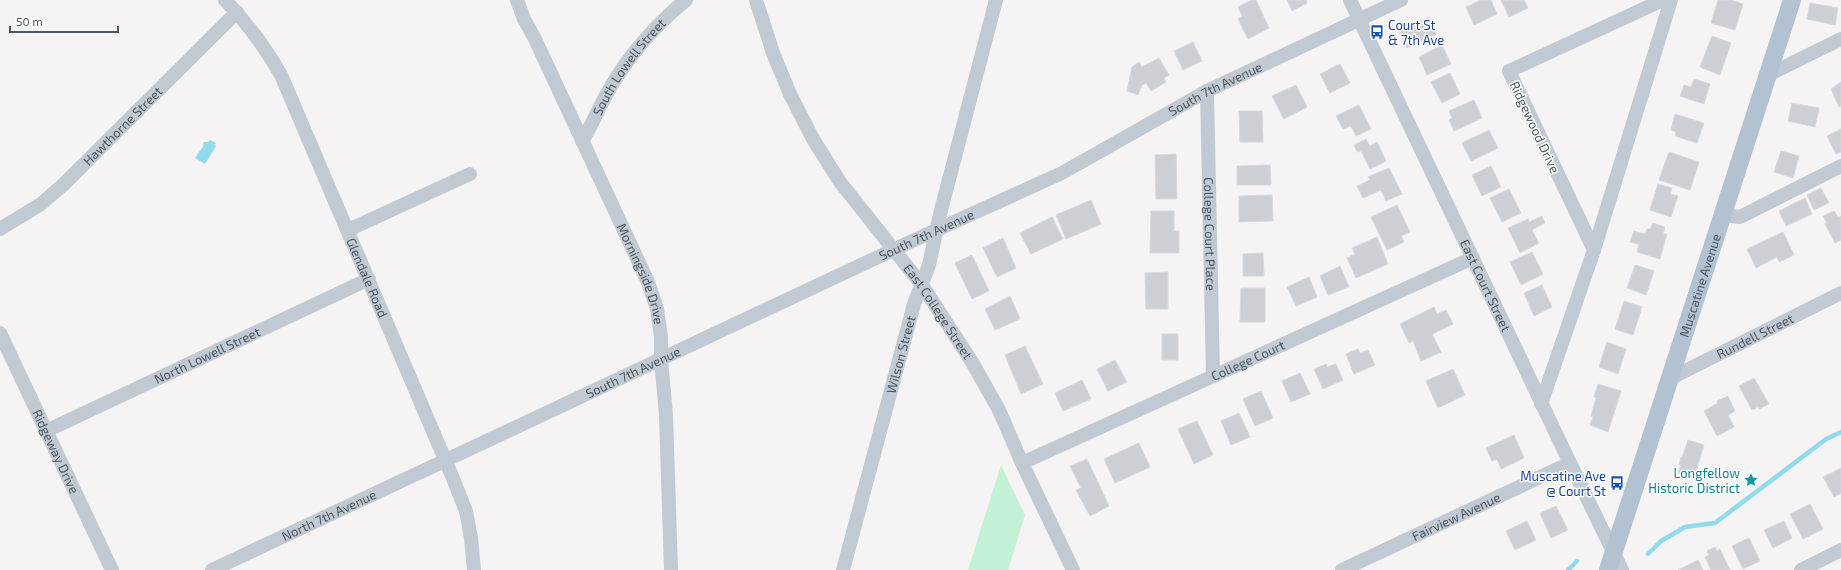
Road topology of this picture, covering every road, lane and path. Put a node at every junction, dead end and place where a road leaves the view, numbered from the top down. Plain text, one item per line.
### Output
1 (225, 0) edge
2 (517, 0) edge
3 (686, 0) edge
4 (756, 0) edge
5 (996, 0) edge
6 (1350, 0) edge
7 (1401, 0) edge
8 (1663, 0) edge
9 (1671, 0) edge
10 (1792, 0) edge
11 (237, 12) junction
12 (1360, 20) junction
13 (1841, 39) edge
14 (1768, 74) junction
15 (1207, 91) junction
16 (582, 141) junction
17 (1841, 166) edge
18 (470, 174) dead end
19 (1722, 215) junction
20 (0, 229) edge
21 (348, 230) junction
22 (936, 230) junction
23 (1594, 250) junction
24 (894, 251) junction
25 (1472, 258) junction
26 (368, 278) junction
27 (922, 285) junction
28 (1841, 293) edge
29 (0, 333) edge
30 (661, 359) junction
31 (1213, 376) junction
32 (1669, 379) junction
33 (1541, 404) junction
34 (46, 432) junction
35 (446, 461) junction
36 (1022, 463) junction
37 (1570, 463) junction
38 (1841, 550) edge
39 (1613, 552) junction
40 (112, 570) edge
41 (212, 570) edge
42 (474, 570) edge
43 (672, 570) edge
44 (843, 570) edge
45 (1073, 570) edge
46 (1342, 570) edge
47 (1608, 570) edge
48 (1622, 570) edge
49 (1800, 570) edge

1 - 11 street, Glendale Road
2 - 16 street, Morningside Drive
3 - 16 street, South Lowell Street
4 - 24 street, East College Street
5 - 22 street, Wilson Street
6 - 12 street, East Court Street
7 - 12 street, South 7th Avenue
8 - 23 street, Ridgewood Drive
9 - 23 street
10 - 14 main road, Muscatine Avenue
11 - 20 street, Hawthorne Street
11 - 21 street, Glendale Road
12 - 15 street, South 7th Avenue
12 - 25 street, East Court Street
13 - 14 street
14 - 19 main road, Muscatine Avenue
15 - 22 street, South 7th Avenue
15 - 31 street, College Court Place
16 - 30 street, Morningside Drive
17 - 19 street
18 - 21 street
19 - 32 main road, Muscatine Avenue
21 - 26 street, Glendale Road
22 - 24 street, South 7th Avenue
22 - 27 street, Wilson Street
23 - 33 street
24 - 27 street, East College Street
24 - 30 street, South 7th Avenue
25 - 31 street, College Court
25 - 33 street, East Court Street
26 - 34 street, North Lowell Street
26 - 35 street, Glendale Road
27 - 36 street, East College Street
27 - 44 street, Wilson Street
28 - 32 street, Rundell Street
29 - 34 street, Ridgeway Drive
30 - 35 street, South 7th Avenue
30 - 43 street, Morningside Drive
31 - 36 street, College Court
32 - 39 main road, Muscatine Avenue
33 - 37 street, East Court Street
34 - 40 street, Ridgeway Drive
35 - 41 street, North 7th Avenue
35 - 42 street, Glendale Road
36 - 45 street, East College Street
37 - 39 street, East Court Street
37 - 46 street, Fairview Avenue
38 - 49 street
39 - 47 main road, Muscatine Avenue
39 - 48 street, East Court Street

